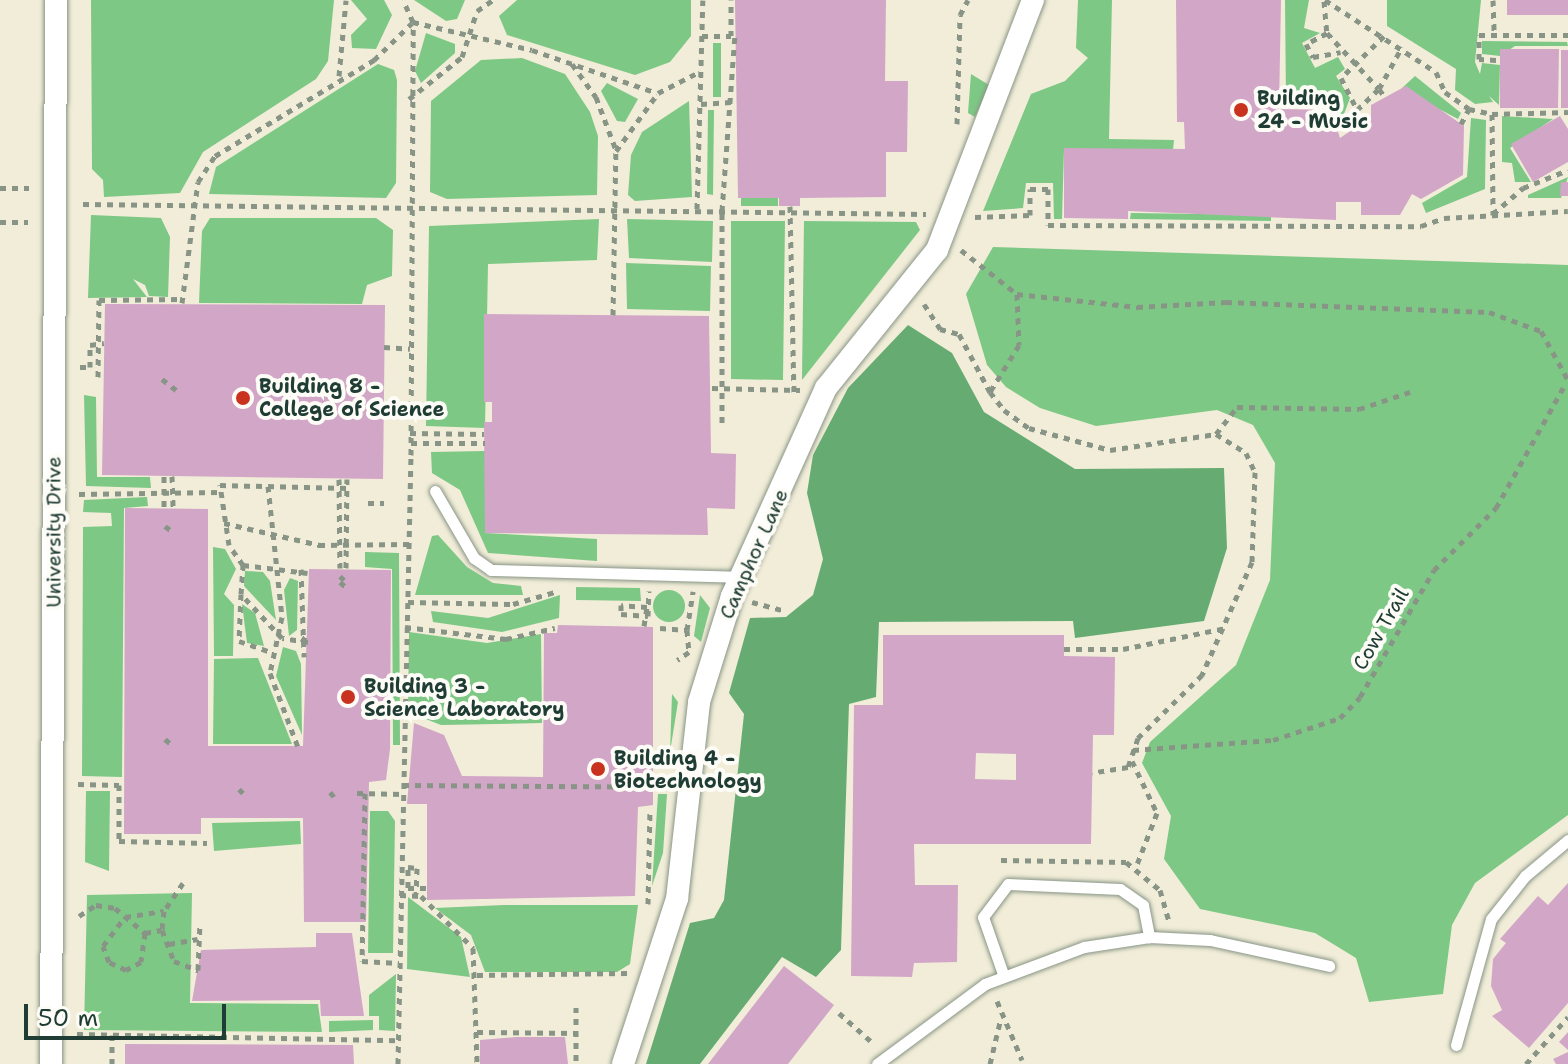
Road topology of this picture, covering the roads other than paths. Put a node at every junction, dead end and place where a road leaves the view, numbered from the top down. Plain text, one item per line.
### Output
1 (56, 0) edge
2 (1033, 0) edge
3 (435, 491) dead end
4 (740, 577) junction
5 (1568, 840) edge
6 (1149, 937) junction
7 (1329, 966) dead end
8 (1003, 974) junction
9 (1456, 1045) dead end
10 (51, 1064) edge
11 (623, 1064) edge
12 (877, 1064) edge

1 - 10 street, University Drive
2 - 4 street, Camphor Lane
3 - 4 lane
4 - 11 street, Camphor Lane
5 - 9 lane
6 - 7 lane
6 - 8 lane
6 - 8 lane
8 - 12 lane

